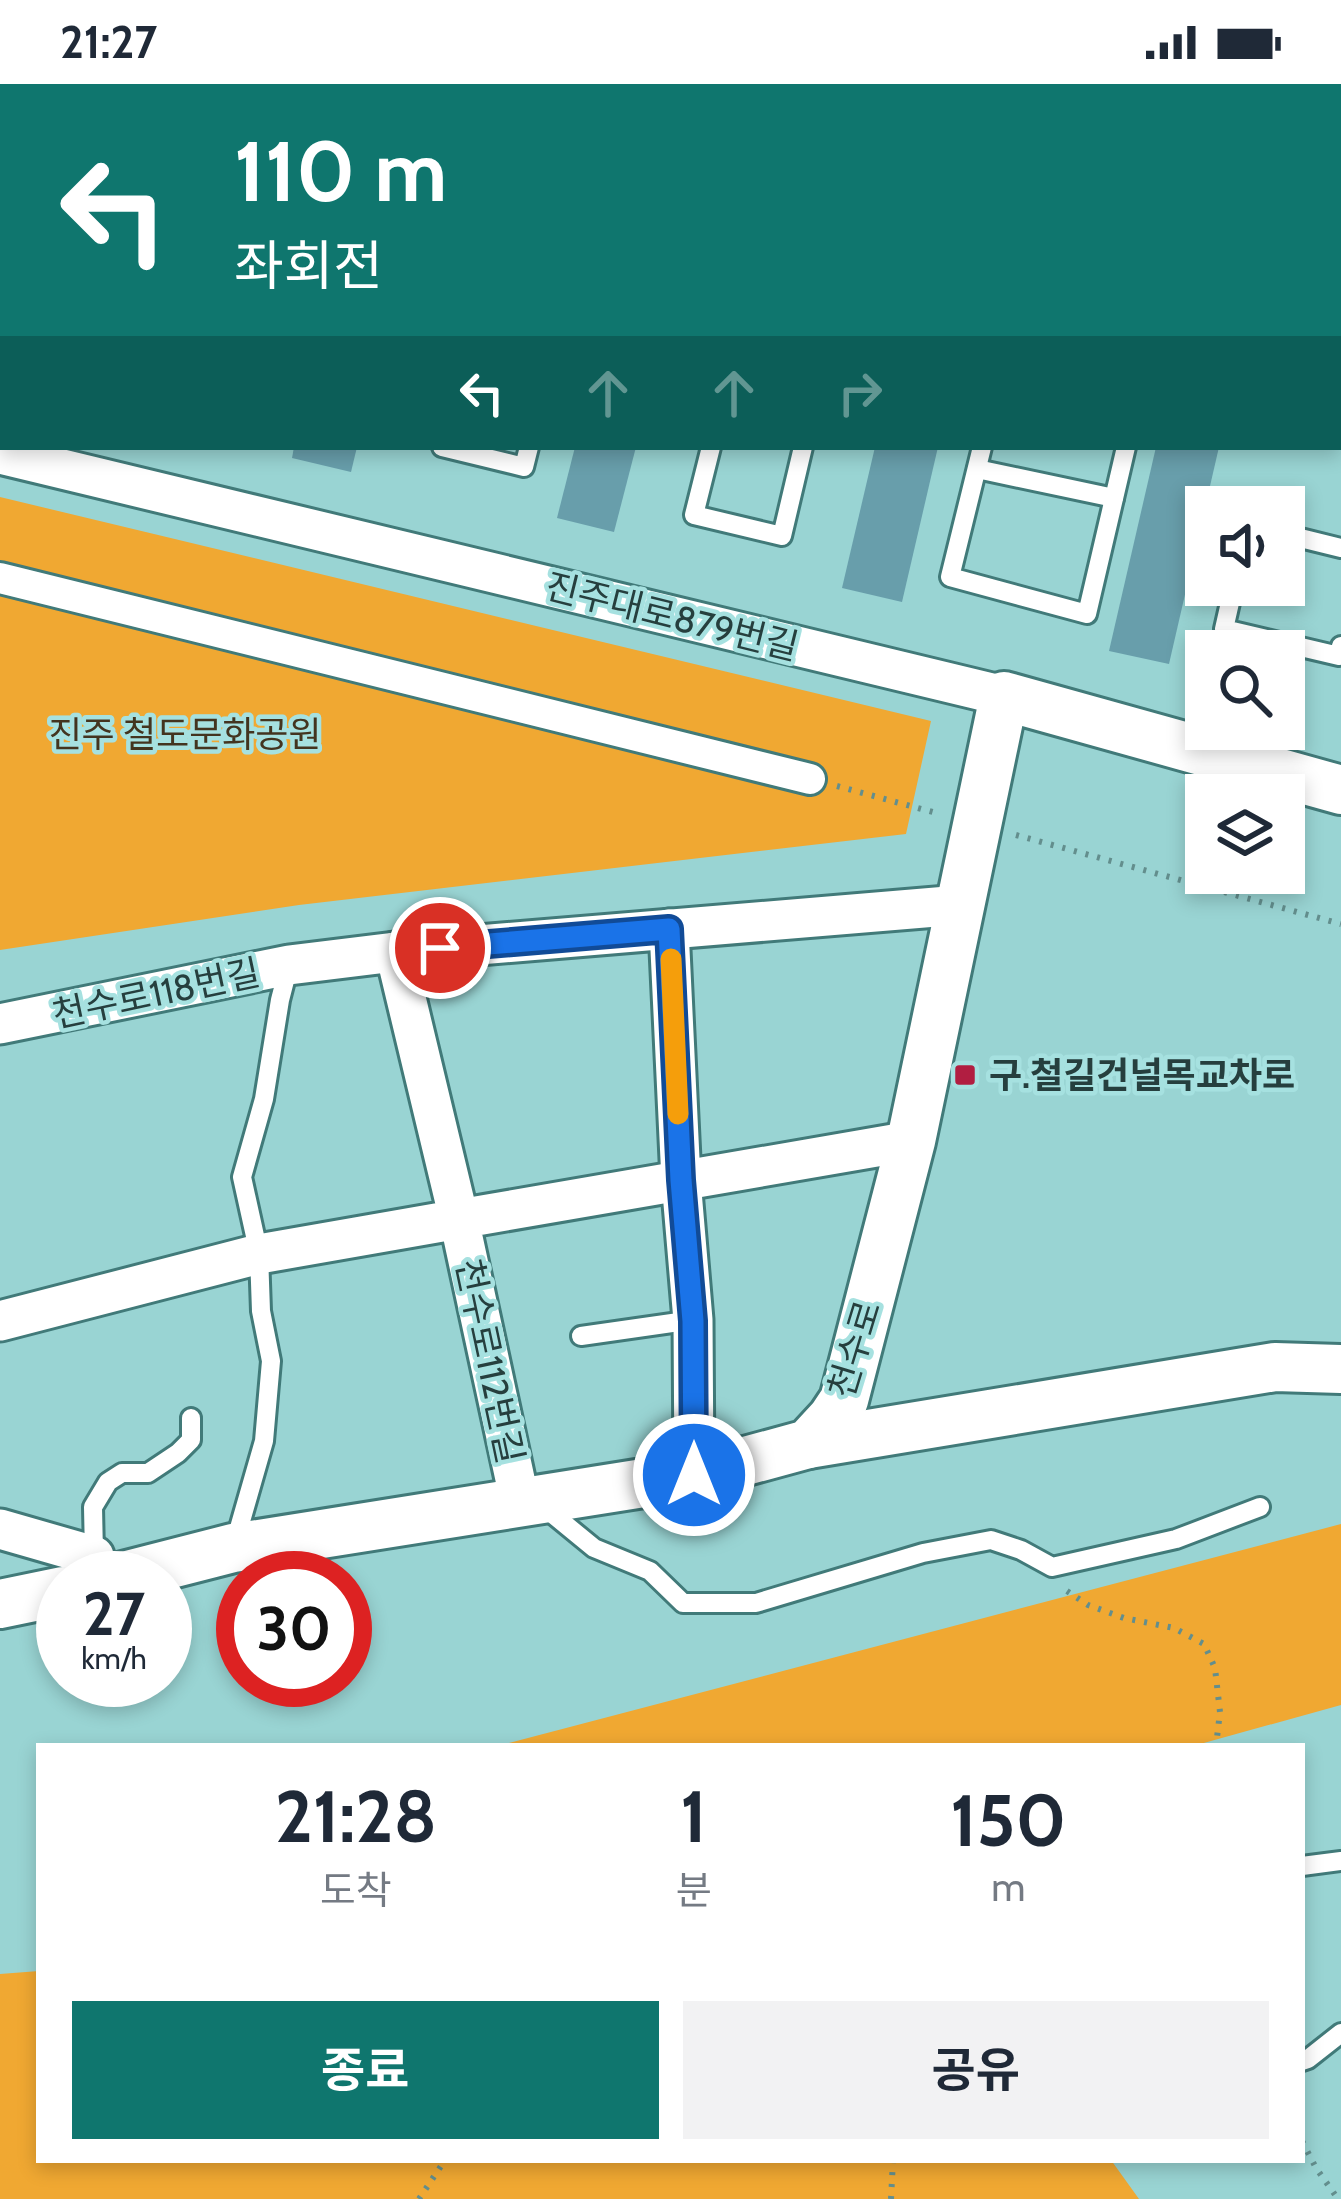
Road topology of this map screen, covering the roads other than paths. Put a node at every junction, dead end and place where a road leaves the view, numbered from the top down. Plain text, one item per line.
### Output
1 (454, 450) edge
2 (528, 450) edge
3 (709, 450) edge
4 (802, 450) edge
5 (981, 450) edge
6 (1125, 450) edge
7 (0, 454) edge
8 (977, 469) junction
9 (1114, 498) junction
10 (1305, 539) edge
11 (1341, 548) edge
12 (0, 578) edge
13 (1229, 606) edge
14 (1341, 646) edge
15 (1004, 696) junction
16 (810, 779) road end
17 (1341, 790) edge
18 (960, 905) junction
19 (669, 929) junction
20 (395, 952) junction
21 (289, 965) junction
22 (8, 1023) edge
23 (911, 1141) junction
24 (681, 1180) junction
25 (459, 1219) junction
26 (259, 1254) junction
27 (0, 1321) edge
28 (693, 1321) junction
29 (581, 1336) dead end
30 (1341, 1369) edge
31 (191, 1418) dead end
32 (808, 1444) junction
33 (694, 1475) junction
34 (528, 1501) junction
35 (1260, 1507) dead end
36 (0, 1528) edge
37 (233, 1548) junction
38 (44, 1551) edge
39 (92, 1551) edge
40 (192, 1556) edge
41 (36, 1593) edge
42 (0, 1604) edge
43 (1341, 1862) edge
44 (1305, 1866) edge
45 (1341, 2033) edge
46 (1305, 2060) edge

1 - 2 lane
3 - 4 lane
5 - 8 lane
6 - 9 lane
7 - 15 street, 진주대로879번길
8 - 9 lane
8 - 9 lane
10 - 11 lane
12 - 16 street
13 - 14 lane
15 - 17 street, 진주대로879번길
15 - 18 street, 천수로
18 - 19 street
18 - 23 street, 천수로
19 - 20 street
19 - 24 street
20 - 21 street
20 - 25 street, 천수로112번길
21 - 22 street, 천수로118번길
21 - 26 lane, 천수로118번길
23 - 24 street, 천수로112번길
23 - 32 street, 천수로
24 - 25 street, 천수로112번길
24 - 28 street
25 - 26 street, 천수로112번길
25 - 34 street, 천수로112번길
26 - 27 street
26 - 37 lane, 천수로118번길
28 - 29 lane
28 - 33 street
30 - 32 street
31 - 39 lane
32 - 33 street
33 - 34 street
34 - 35 lane
34 - 37 street
36 - 38 street
37 - 40 street
41 - 42 street
43 - 44 lane
45 - 46 lane

